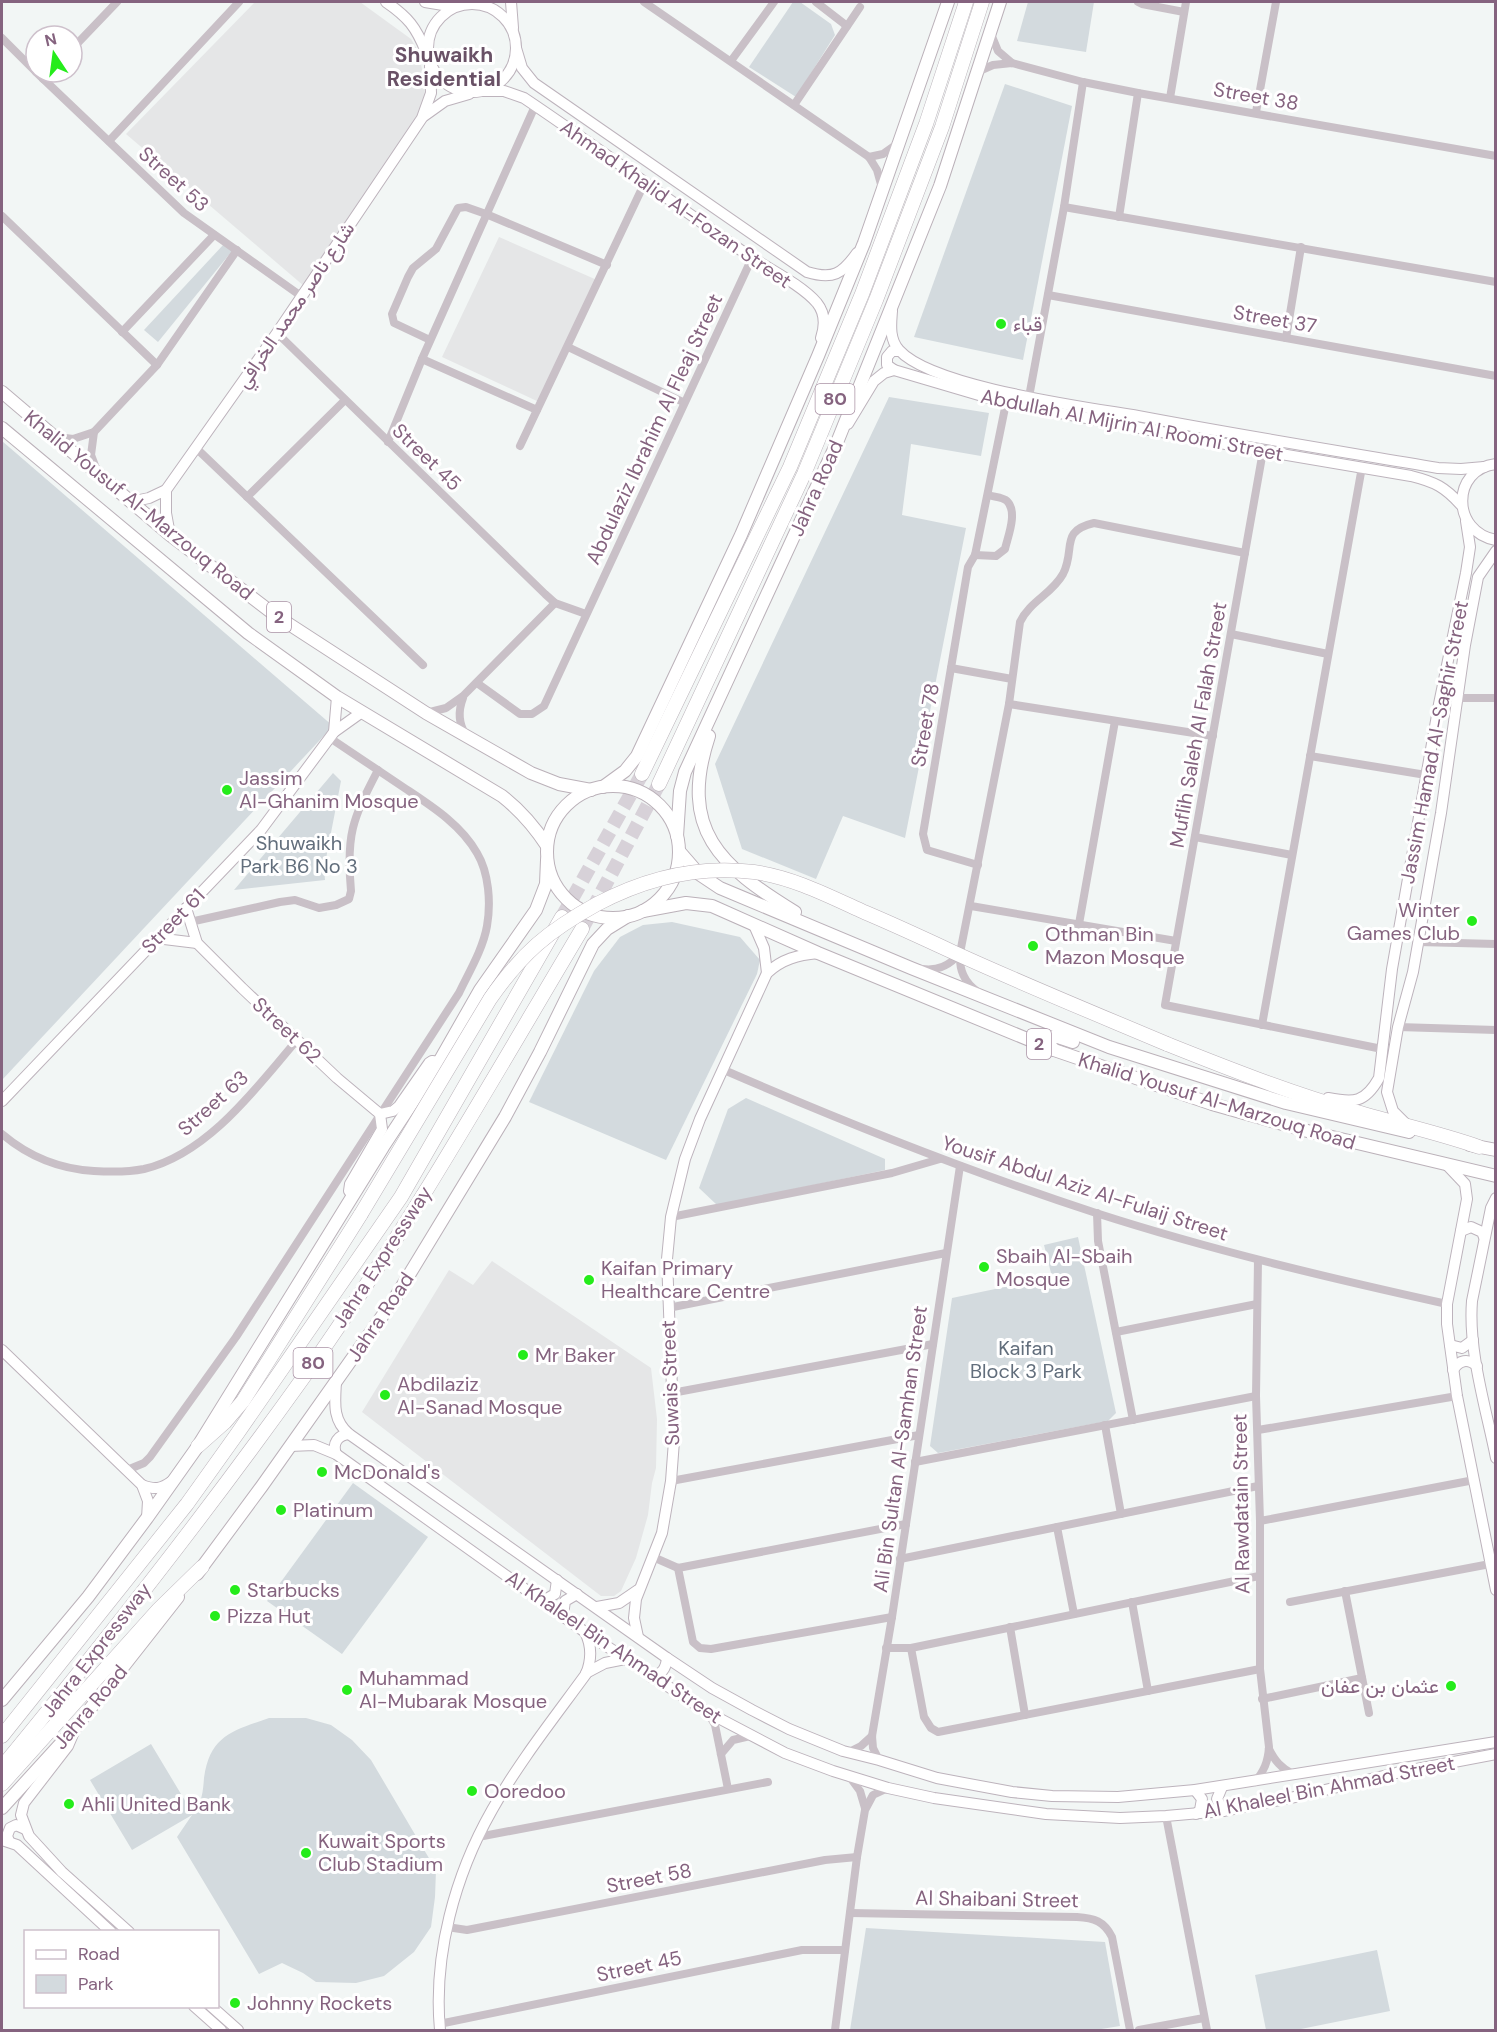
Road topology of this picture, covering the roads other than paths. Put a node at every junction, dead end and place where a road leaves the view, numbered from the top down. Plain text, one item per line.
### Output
1 (117, 2) edge
2 (239, 2) edge
3 (386, 2) edge
4 (425, 2) edge
5 (511, 2) edge
6 (644, 2) edge
7 (774, 2) edge
8 (816, 2) edge
9 (948, 2) edge
10 (966, 2) edge
11 (982, 2) edge
12 (1000, 2) edge
13 (1138, 2) edge
14 (1186, 2) edge
15 (1276, 2) edge
16 (467, 3) junction
17 (483, 3) edge
18 (860, 7) dead end
19 (1184, 12) junction
20 (847, 26) junction
21 (513, 31) junction
22 (991, 33) junction
23 (84, 36) edge
24 (2, 38) edge
25 (516, 48) junction
26 (24, 60) edge
27 (429, 61) junction
28 (731, 61) junction
29 (1012, 63) junction
30 (976, 73) junction
31 (1083, 82) junction
32 (48, 84) edge
33 (478, 92) junction
34 (1138, 93) junction
35 (1170, 98) junction
36 (794, 105) junction
37 (535, 106) junction
38 (1256, 112) junction
39 (422, 118) junction
40 (614, 138) junction
41 (109, 141) junction
42 (900, 141) junction
43 (603, 152) junction
44 (1496, 156) edge
45 (869, 157) junction
46 (645, 182) junction
47 (882, 190) junction
48 (1064, 207) junction
49 (486, 214) junction
50 (2, 216) edge
51 (1119, 217) junction
52 (214, 235) junction
53 (864, 243) junction
54 (1300, 247) junction
55 (237, 250) junction
56 (752, 258) junction
57 (607, 265) junction
58 (807, 272) junction
59 (1496, 282) edge
60 (797, 287) junction
61 (1048, 295) junction
62 (302, 296) junction
63 (892, 309) junction
64 (122, 332) junction
65 (277, 333) junction
66 (1286, 338) junction
67 (430, 340) junction
68 (568, 347) junction
69 (899, 351) junction
70 (818, 356) junction
71 (422, 359) junction
72 (157, 364) junction
73 (894, 370) junction
74 (1496, 376) edge
75 (2, 392) edge
76 (1029, 397) junction
77 (345, 400) junction
78 (683, 402) junction
79 (1006, 404) junction
80 (537, 410) junction
81 (2, 428) edge
82 (94, 432) junction
83 (52, 435) junction
84 (388, 442) junction
85 (836, 445) junction
86 (520, 446) dead end
87 (196, 448) junction
88 (1263, 451) junction
89 (1491, 464) edge
90 (1362, 467) junction
91 (100, 476) junction
92 (166, 490) junction
93 (988, 495) junction
94 (247, 497) junction
95 (130, 502) junction
96 (1461, 505) junction
97 (1466, 521) junction
98 (170, 535) junction
99 (1496, 540) edge
100 (1496, 551) edge
101 (1245, 554) junction
102 (975, 555) junction
103 (555, 603) junction
104 (586, 614) junction
105 (1231, 634) junction
106 (1328, 654) junction
107 (423, 665) dead end
108 (951, 668) junction
109 (1012, 678) junction
110 (477, 683) junction
111 (726, 685) junction
112 (463, 696) junction
113 (337, 697) junction
114 (1458, 698) junction
115 (1496, 698) edge
116 (1009, 704) junction
117 (362, 712) junction
118 (426, 713) junction
119 (1115, 721) junction
120 (332, 735) junction
121 (1213, 736) junction
122 (468, 738) junction
123 (1431, 744) junction
124 (1451, 747) junction
125 (1310, 756) junction
126 (378, 770) junction
127 (642, 774) tunnel mouth
128 (1426, 775) junction
129 (659, 784) tunnel mouth
130 (597, 788) junction
131 (677, 836) junction
132 (1194, 837) junction
133 (547, 846) junction
134 (679, 851) junction
135 (1292, 855) junction
136 (547, 860) junction
137 (978, 865) junction
138 (970, 906) junction
139 (186, 908) junction
140 (642, 911) junction
141 (628, 916) junction
142 (562, 917) tunnel mouth
143 (190, 922) junction
144 (1079, 924) junction
145 (754, 925) junction
146 (582, 929) tunnel mouth
147 (829, 933) junction
148 (156, 938) junction
149 (1176, 940) junction
150 (1418, 942) junction
151 (197, 943) junction
152 (1496, 944) edge
153 (818, 953) junction
154 (960, 953) junction
155 (910, 968) junction
156 (1392, 969) junction
157 (1413, 972) junction
158 (767, 973) junction
159 (988, 1000) junction
160 (1262, 1025) junction
161 (1398, 1027) junction
162 (1496, 1030) edge
163 (297, 1040) junction
164 (1382, 1049) junction
165 (1054, 1050) junction
166 (439, 1062) junction
167 (724, 1070) junction
168 (1178, 1070) junction
169 (1290, 1091) junction
170 (2, 1101) edge
171 (380, 1114) junction
172 (1408, 1126) junction
173 (2, 1134) edge
174 (1479, 1147) junction
175 (1496, 1150) edge
176 (940, 1159) junction
177 (1447, 1165) junction
178 (960, 1166) junction
179 (1496, 1176) edge
180 (353, 1196) junction
181 (1496, 1198) edge
182 (1097, 1213) junction
183 (671, 1217) junction
184 (1461, 1231) junction
185 (1485, 1237) junction
186 (946, 1253) junction
187 (1257, 1260) junction
188 (1257, 1304) junction
189 (1447, 1304) junction
190 (668, 1308) junction
191 (1116, 1332) junction
192 (1473, 1340) junction
193 (933, 1344) junction
194 (1450, 1345) junction
195 (2, 1350) edge
196 (1477, 1366) junction
197 (1453, 1370) junction
198 (336, 1382) junction
199 (672, 1393) junction
200 (1256, 1396) junction
201 (1457, 1396) junction
202 (1133, 1420) junction
203 (1492, 1422) edge
204 (1105, 1425) junction
205 (1257, 1430) junction
206 (349, 1434) junction
207 (919, 1435) junction
208 (198, 1446) junction
209 (290, 1446) junction
210 (336, 1454) junction
211 (1496, 1458) edge
212 (915, 1462) junction
213 (127, 1470) junction
214 (175, 1479) junction
215 (1474, 1480) junction
216 (672, 1481) junction
217 (142, 1485) junction
218 (1258, 1486) junction
219 (1121, 1514) junction
220 (147, 1518) junction
221 (1260, 1521) junction
222 (906, 1524) junction
223 (1058, 1527) junction
224 (653, 1557) junction
225 (900, 1559) junction
226 (1490, 1563) junction
227 (202, 1567) junction
228 (678, 1568) junction
229 (1259, 1576) junction
230 (557, 1580) junction
231 (638, 1590) junction
232 (1496, 1590) edge
233 (1346, 1591) junction
234 (577, 1594) junction
235 (543, 1601) junction
236 (1132, 1602) junction
237 (1290, 1602) dead end
238 (597, 1608) junction
239 (1074, 1614) junction
240 (562, 1615) junction
241 (892, 1617) junction
242 (1010, 1627) junction
243 (585, 1632) junction
244 (638, 1637) junction
245 (886, 1648) junction
246 (911, 1648) junction
247 (667, 1658) junction
248 (625, 1659) junction
249 (1260, 1670) junction
250 (586, 1674) junction
251 (651, 1677) junction
252 (1362, 1678) junction
253 (1148, 1691) junction
254 (1262, 1699) junction
255 (2, 1700) edge
256 (707, 1712) junction
257 (1369, 1713) dead end
258 (1025, 1714) junction
259 (75, 1728) junction
260 (2, 1736) edge
261 (750, 1736) junction
262 (872, 1736) junction
263 (1496, 1742) edge
264 (1269, 1747) junction
265 (845, 1751) junction
266 (721, 1754) junction
267 (1496, 1754) edge
268 (879, 1760) junction
269 (2, 1767) edge
270 (1340, 1767) junction
271 (903, 1769) junction
272 (833, 1771) junction
273 (1294, 1774) junction
274 (849, 1776) junction
275 (768, 1782) dead end
276 (1255, 1782) junction
277 (2, 1784) edge
278 (1222, 1787) junction
279 (1344, 1787) junction
280 (891, 1788) junction
281 (728, 1790) junction
282 (1195, 1790) junction
283 (1104, 1797) junction
284 (2, 1808) edge
285 (865, 1809) junction
286 (1223, 1811) junction
287 (1196, 1814) junction
288 (1166, 1816) junction
289 (1104, 1817) junction
290 (25, 1829) junction
291 (478, 1837) junction
292 (5, 1841) edge
293 (857, 1857) junction
294 (850, 1913) junction
295 (447, 1927) junction
296 (109, 1930) edge
297 (127, 1930) edge
298 (845, 1950) junction
299 (195, 2008) edge
300 (212, 2008) edge
301 (1204, 2018) junction
302 (440, 2027) edge
303 (235, 2029) edge
304 (221, 2031) edge
305 (835, 2031) edge
306 (1130, 2031) edge
307 (1140, 2031) edge
308 (1207, 2031) edge

1 - 23 street
2 - 41 street
3 - 27 street
4 - 16 street
5 - 21 street
6 - 28 street
7 - 28 street
8 - 20 street
9 - 42 main road
10 - 127 highway, Jahra Road / 80
11 - 129 highway, Jahra Road / 80
12 - 22 main road, Jahra Road
13 - 19 street
14 - 19 street
15 - 38 street
16 - 17 street
16 - 27 street
17 - 21 street
18 - 20 street
19 - 35 street
20 - 36 street
21 - 25 street
22 - 29 street
22 - 30 main road, Jahra Road
24 - 26 street, Street 53
25 - 33 street
25 - 40 street, Ahmad Khalid Al-Fozan Street
27 - 33 street
27 - 39 street, شارع ناصر محمد الخرافي
28 - 36 street
29 - 30 street, Street 38
29 - 31 street, Street 38
30 - 63 main road, Jahra Road
31 - 34 street, Street 38
31 - 48 street
32 - 41 street, Street 53
33 - 37 street, Ahmad Khalid Al-Fozan Street / 80
33 - 39 street, شارع ناصر محمد الخرافي
34 - 35 street, Street 38
34 - 51 street
35 - 38 street, Street 38
36 - 45 street
37 - 43 street, Ahmad Khalid Al-Fozan Street / 80
37 - 49 street
38 - 44 street, Street 38
39 - 62 street, شارع ناصر محمد الخرافي
40 - 43 street
40 - 58 street, Ahmad Khalid Al-Fozan Street
41 - 52 street, Street 53
42 - 45 street
42 - 47 main road
43 - 46 street, Ahmad Khalid Al-Fozan Street / 80
45 - 47 street
46 - 56 street, Ahmad Khalid Al-Fozan Street / 80
46 - 57 street
47 - 53 main road
48 - 51 street
48 - 61 street
49 - 57 street
49 - 67 street
49 - 67 street
50 - 64 street
51 - 54 street
52 - 55 street, Street 53
52 - 64 street
53 - 58 street, Ahmad Khalid Al-Fozan Street
53 - 70 main road
54 - 59 street
54 - 66 street
55 - 62 street, Street 53
55 - 72 street
56 - 60 street, Ahmad Khalid Al-Fozan Street / 80
56 - 78 street, Abdulaziz Ibrahim Al Fleaj Street
57 - 68 street
58 - 60 street
60 - 70 street, Ahmad Khalid Al-Fozan Street / 80
61 - 66 street, Street 37
61 - 76 street
62 - 65 street, شارع ناصر محمد الخرافي
63 - 69 street
63 - 85 main road, Jahra Road
64 - 72 street
65 - 77 street, Street 45
65 - 87 street, شارع ناصر محمد الخرافي
66 - 74 street, Street 37
67 - 71 street
68 - 78 street
68 - 80 street
69 - 73 street
69 - 76 street, Abdullah Al Mijrin Al Roomi Street
70 - 130 main road
71 - 80 street
71 - 84 street
72 - 82 street
73 - 79 street, Abdullah Al Mijrin Al Roomi Street
73 - 85 street
75 - 83 main road, Khalid Yousuf Al-Marzouq Road / 2
76 - 89 street, Abdullah Al Mijrin Al Roomi Street
77 - 84 street, Street 45
77 - 94 street
78 - 104 street, Abdulaziz Ibrahim Al Fleaj Street
79 - 88 street, Abdullah Al Mijrin Al Roomi Street
79 - 93 street, Street 78
80 - 86 street
81 - 113 main road, Khalid Yousuf Al-Marzouq Road / 2
82 - 83 street
82 - 91 street
83 - 91 main road, Khalid Yousuf Al-Marzouq Road / 2
84 - 103 street, Street 45
85 - 111 main road, Jahra Road
87 - 92 street, شارع ناصر محمد الخرافي
87 - 94 street
88 - 90 street, Abdullah Al Mijrin Al Roomi Street
88 - 101 street, Muflih Saleh Al Falah Street
89 - 96 street
90 - 96 street, Abdullah Al Mijrin Al Roomi Street
90 - 106 street
91 - 95 main road, Khalid Yousuf Al-Marzouq Road / 2
92 - 95 street
92 - 98 street
93 - 102 street, Street 78
93 - 102 street
94 - 107 street
95 - 98 main road, Khalid Yousuf Al-Marzouq Road / 2
96 - 97 street, Jassim Hamad Al-Saghir Street
97 - 99 street
97 - 123 street, Jassim Hamad Al-Saghir Street
98 - 118 main road, Khalid Yousuf Al-Marzouq Road / 2
100 - 114 street, Jassim Hamad Al-Saghir Street
101 - 105 street, Muflih Saleh Al Falah Street
101 - 109 street
102 - 108 street, Street 78
103 - 104 street
103 - 110 street
104 - 110 street, Abdulaziz Ibrahim Al Fleaj Street
105 - 106 street
105 - 121 street, Muflih Saleh Al Falah Street
106 - 125 street
108 - 109 street
108 - 137 street, Street 78
109 - 116 street
110 - 112 street
111 - 131 main road, Jahra Road
111 - 147 main road
112 - 118 street
112 - 122 street
113 - 117 main road, Khalid Yousuf Al-Marzouq Road / 2
113 - 120 street
114 - 115 street
114 - 124 street, Jassim Hamad Al-Saghir Street
116 - 119 street
116 - 137 street
117 - 120 street, Street 61
117 - 133 main road, Khalid Yousuf Al-Marzouq Road / 2
118 - 122 main road, Khalid Yousuf Al-Marzouq Road / 2
119 - 121 street
119 - 144 street
120 - 126 street
120 - 139 street, Street 61
121 - 132 street, Muflih Saleh Al Falah Street
122 - 130 main road, Khalid Yousuf Al-Marzouq Road / 2
123 - 124 street
123 - 128 street, Jassim Hamad Al-Saghir Street
124 - 150 street, Jassim Hamad Al-Saghir Street
125 - 128 street
125 - 135 street
126 - 143 street
126 - 171 street
128 - 156 street, Jassim Hamad Al-Saghir Street
130 - 131 main road
130 - 133 main road
131 - 134 main road
132 - 135 street
132 - 149 street, Muflih Saleh Al Falah Street
133 - 136 main road
134 - 140 main road
134 - 147 main road, Khalid Yousuf Al-Marzouq Road / 2
135 - 160 street
136 - 141 main road
136 - 166 main road
137 - 138 street
138 - 144 street
138 - 154 street
139 - 143 street, Street 62
139 - 148 street, Street 61
140 - 141 main road
140 - 145 main road, Khalid Yousuf Al-Marzouq Road / 2
141 - 198 main road, Jahra Road
142 - 260 highway, Jahra Expressway / 80
143 - 151 street, Street 62
144 - 149 street
145 - 153 main road, Khalid Yousuf Al-Marzouq Road / 2
145 - 158 street
146 - 269 highway, Jahra Expressway / 80
147 - 155 main road, Khalid Yousuf Al-Marzouq Road / 2
148 - 151 street
148 - 170 street, Street 61
149 - 160 street, Muflih Saleh Al Falah Street
150 - 152 street
150 - 157 street, Jassim Hamad Al-Saghir Street
151 - 163 street, Street 62
153 - 158 street
153 - 165 main road, Khalid Yousuf Al-Marzouq Road / 2
154 - 155 street
154 - 159 street
155 - 159 main road, Khalid Yousuf Al-Marzouq Road / 2
156 - 157 street
156 - 164 street, Jassim Hamad Al-Saghir Street
157 - 161 street, Jassim Hamad Al-Saghir Street
158 - 167 street, Suwais Street
159 - 168 main road, Khalid Yousuf Al-Marzouq Road / 2
160 - 164 street
161 - 162 street
161 - 172 street, Jassim Hamad Al-Saghir Street
163 - 171 street, Street 62
163 - 173 street, Street 63
164 - 169 street, Jassim Hamad Al-Saghir Street
165 - 168 main road
165 - 177 main road, Khalid Yousuf Al-Marzouq Road / 2
166 - 171 street
166 - 180 main road
167 - 176 street, Yousif Abdul Aziz Al-Fulaij Street
167 - 183 street, Suwais Street
168 - 174 main road, Khalid Yousuf Al-Marzouq Road / 2
169 - 172 highway
169 - 208 highway, bridge
171 - 180 street
171 - 213 street
172 - 174 highway
174 - 175 main road, Khalid Yousuf Al-Marzouq Road / 2
176 - 178 street, Yousif Abdul Aziz Al-Fulaij Street
176 - 183 street
177 - 179 main road, Khalid Yousuf Al-Marzouq Road / 2
177 - 184 street
178 - 182 street, Yousif Abdul Aziz Al-Fulaij Street
178 - 186 street, Ali Bin Sultan Al-Samhan Street
180 - 208 main road
181 - 185 street
182 - 187 street, Yousif Abdul Aziz Al-Fulaij Street
182 - 191 street
183 - 190 street, Suwais Street
184 - 185 street
184 - 189 street
185 - 192 street
186 - 190 street
186 - 193 street, Ali Bin Sultan Al-Samhan Street
187 - 188 street, Al Rawdatain Street
187 - 189 street, Yousif Abdul Aziz Al-Fulaij Street
188 - 191 street
188 - 200 street, Al Rawdatain Street
189 - 194 street
190 - 199 street, Suwais Street
191 - 202 street
192 - 194 street
192 - 196 street
193 - 199 street
193 - 207 street, Ali Bin Sultan Al-Samhan Street
194 - 197 street
195 - 213 street
196 - 197 street
196 - 203 street
197 - 201 street
198 - 206 street, Al Khaleel Bin Ahmad Street
198 - 209 main road, Jahra Road
199 - 216 street, Suwais Street
200 - 202 street
200 - 205 street, Al Rawdatain Street
201 - 205 street
201 - 215 street
202 - 204 street
203 - 211 street
204 - 212 street
204 - 219 street
205 - 218 street, Al Rawdatain Street
206 - 210 street
206 - 230 street, Al Khaleel Bin Ahmad Street
207 - 212 street, Ali Bin Sultan Al-Samhan Street
207 - 216 street
208 - 214 main road
209 - 210 street, Al Khaleel Bin Ahmad Street
209 - 227 main road, Jahra Road
210 - 235 street, Al Khaleel Bin Ahmad Street
212 - 222 street, Ali Bin Sultan Al-Samhan Street
213 - 217 street
214 - 217 street
214 - 220 main road
215 - 221 street
215 - 226 street
216 - 224 street, Suwais Street
217 - 220 street
218 - 219 street
218 - 221 street, Al Rawdatain Street
219 - 223 street
220 - 255 main road
221 - 229 street, Al Rawdatain Street
222 - 225 street, Ali Bin Sultan Al-Samhan Street
222 - 228 street
223 - 225 street
223 - 239 street
224 - 228 street
224 - 231 street, Suwais Street
225 - 241 street, Ali Bin Sultan Al-Samhan Street
226 - 232 street
226 - 233 street
227 - 259 main road, Jahra Road
227 - 277 highway
228 - 241 street
229 - 236 street
229 - 249 street, Al Rawdatain Street
230 - 234 street, Al Khaleel Bin Ahmad Street
230 - 235 street
231 - 238 street
231 - 244 street, Suwais Street
233 - 237 street
233 - 252 street
234 - 238 street, Al Khaleel Bin Ahmad Street
234 - 240 street
235 - 240 street, Al Khaleel Bin Ahmad Street
236 - 239 street
236 - 253 street
238 - 244 street, Al Khaleel Bin Ahmad Street
239 - 242 street
240 - 243 street, Al Khaleel Bin Ahmad Street
241 - 245 street, Ali Bin Sultan Al-Samhan Street
242 - 246 street
242 - 258 street
243 - 248 street, Al Khaleel Bin Ahmad Street
243 - 250 street
244 - 247 street, Al Khaleel Bin Ahmad Street
245 - 246 street
245 - 262 street, Ali Bin Sultan Al-Samhan Street
246 - 258 street
247 - 251 street
247 - 265 street, Al Khaleel Bin Ahmad Street
248 - 250 street
248 - 251 street, Al Khaleel Bin Ahmad Street
249 - 253 street
249 - 254 street, Al Rawdatain Street
250 - 291 street
251 - 256 street, Al Khaleel Bin Ahmad Street
252 - 254 street
252 - 257 street
253 - 258 street
254 - 264 street, Al Rawdatain Street
256 - 261 street, Al Khaleel Bin Ahmad Street
256 - 266 street
259 - 284 main road, Jahra Road
259 - 290 street
261 - 266 street
261 - 272 street, Al Khaleel Bin Ahmad Street
262 - 265 street
262 - 268 street
263 - 270 street, Al Khaleel Bin Ahmad Street
264 - 273 street, Al Rawdatain Street
264 - 276 street, Al Rawdatain Street
265 - 268 street, Al Khaleel Bin Ahmad Street
265 - 272 street
266 - 281 street
267 - 279 street, Al Khaleel Bin Ahmad Street
268 - 271 street, Al Khaleel Bin Ahmad Street
270 - 273 street, Al Khaleel Bin Ahmad Street
270 - 279 street
271 - 280 street
271 - 283 street, Al Khaleel Bin Ahmad Street
272 - 274 street, Al Khaleel Bin Ahmad Street
273 - 276 street, Al Khaleel Bin Ahmad Street
274 - 280 street, Al Khaleel Bin Ahmad Street
274 - 285 street
275 - 281 street
276 - 278 street, Al Khaleel Bin Ahmad Street
278 - 282 street, Al Khaleel Bin Ahmad Street
278 - 286 street
279 - 286 street, Al Khaleel Bin Ahmad Street
280 - 285 street
280 - 289 street, Al Khaleel Bin Ahmad Street
281 - 291 street
282 - 283 street, Al Khaleel Bin Ahmad Street
282 - 287 street
283 - 289 street
285 - 293 street
286 - 287 street, Al Khaleel Bin Ahmad Street
287 - 288 street, Al Khaleel Bin Ahmad Street
288 - 289 street, Al Khaleel Bin Ahmad Street
288 - 301 street
290 - 292 street
290 - 297 street
291 - 295 street
292 - 296 street
293 - 294 street
293 - 295 street, Street 58
294 - 298 street
294 - 306 street, Al Shaibani Street
295 - 302 street
298 - 302 street, Street 45
298 - 305 street
299 - 304 street
300 - 303 street
301 - 307 street
301 - 308 street

